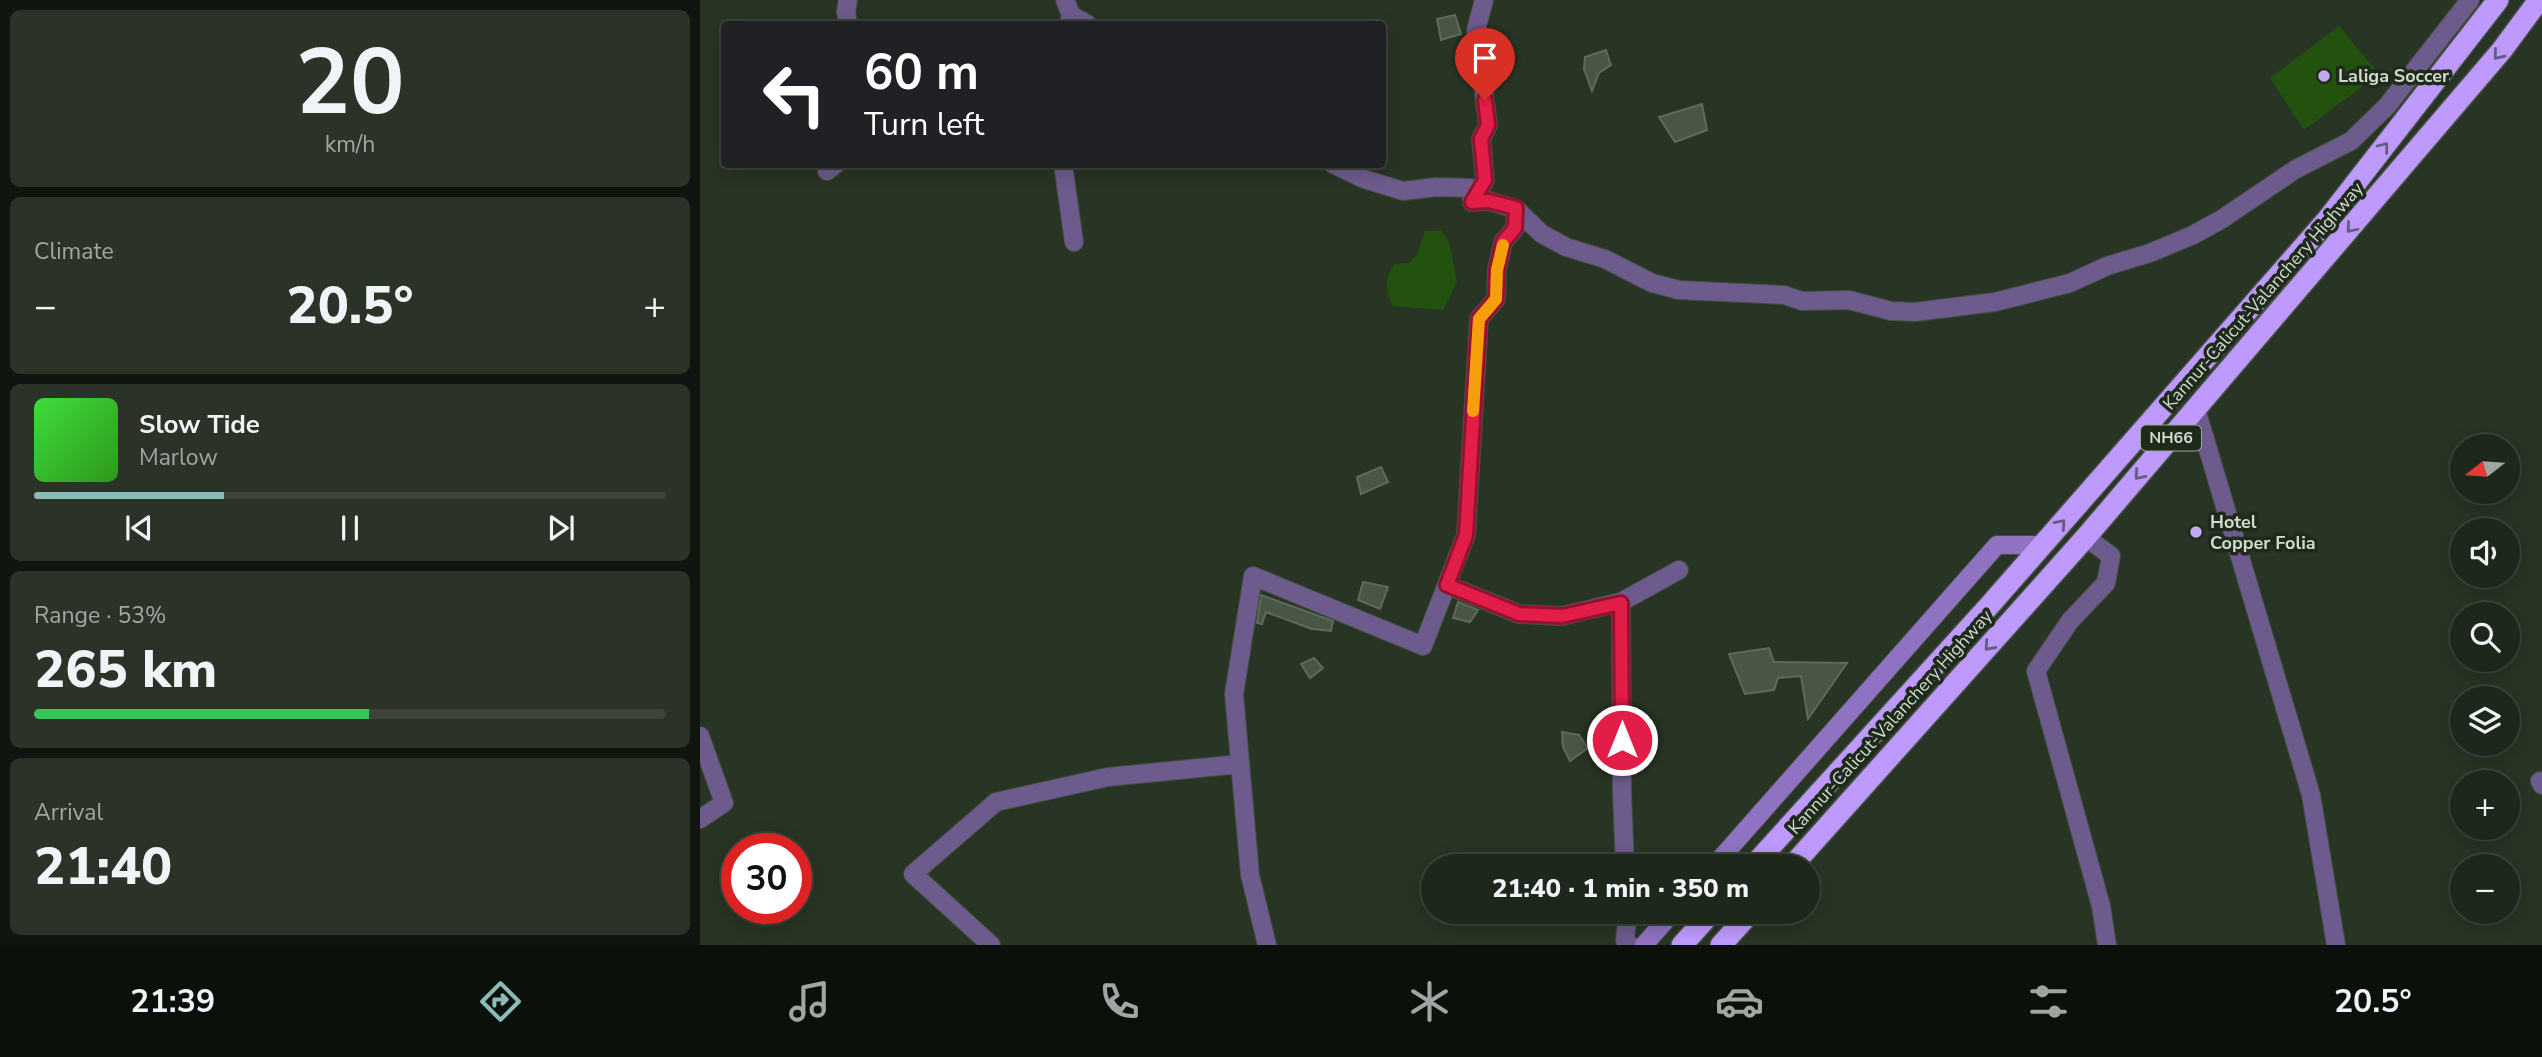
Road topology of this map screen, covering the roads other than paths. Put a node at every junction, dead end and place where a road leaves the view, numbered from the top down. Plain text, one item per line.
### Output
1 (848, 0) edge
2 (1484, 0) edge
3 (2470, 0) edge
4 (2498, 0) edge
5 (2539, 0) edge
6 (848, 21) edge
7 (1064, 168) edge
8 (1341, 168) edge
9 (1472, 202) junction
10 (1516, 208) junction
11 (1074, 242) dead end
12 (2196, 409) junction
13 (2086, 537) junction
14 (2042, 545) junction
15 (1679, 570) dead end
16 (1447, 585) junction
17 (1621, 603) junction
18 (700, 736) edge
19 (1240, 764) junction
20 (700, 819) edge
21 (1624, 854) edge
22 (1725, 854) edge
23 (1765, 854) edge
24 (1803, 854) edge
25 (1627, 924) edge
26 (1662, 924) edge
27 (1701, 924) edge
28 (1740, 924) edge
29 (991, 945) edge
30 (1267, 945) edge
31 (1630, 945) edge
32 (1644, 945) edge
33 (1682, 945) edge
34 (1721, 945) edge
35 (2107, 945) edge
36 (2336, 945) edge

1 - 6 street
2 - 9 street
3 - 10 street
14 -> 4 highway, Kannur-Calicut-Valanchery Highway / NH66
5 -> 12 highway, Kannur-Calicut-Valanchery Highway / NH66
7 - 11 street
8 - 9 street
9 - 10 street
10 - 16 street
12 -> 13 highway, Kannur-Calicut-Valanchery Highway / NH66
12 - 36 street
13 -> 24 highway, Kannur-Calicut-Valanchery Highway / NH66
13 - 35 street
14 - 22 street
14 - 23 highway, Kannur-Calicut-Valanchery Highway / NH66
15 - 17 street
16 - 17 street
16 - 19 street
17 - 21 street
18 - 20 street
19 - 29 street
19 - 30 street
25 - 31 street
26 - 32 street
27 - 33 highway
28 - 34 highway

